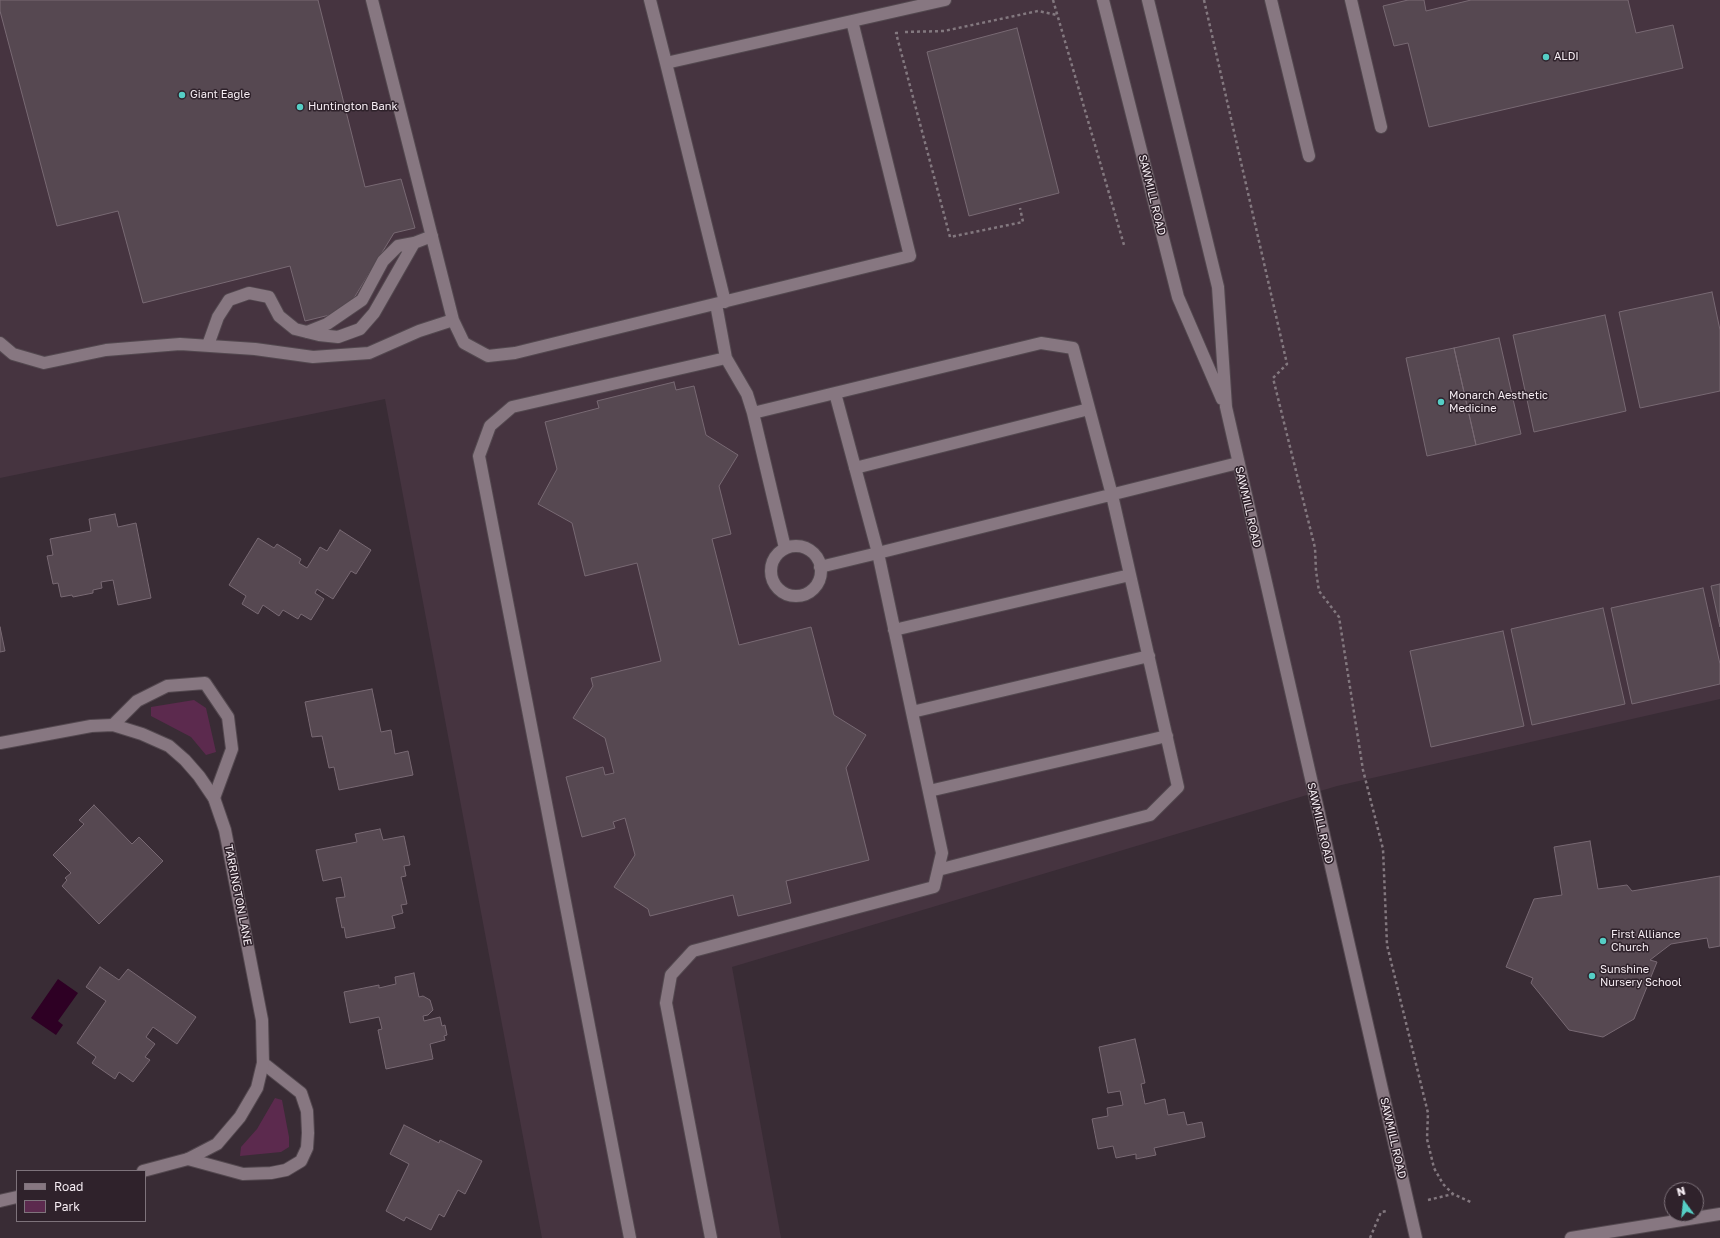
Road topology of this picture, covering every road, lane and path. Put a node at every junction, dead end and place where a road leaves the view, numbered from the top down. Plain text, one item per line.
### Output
1 (372, 0) edge
2 (650, 0) edge
3 (945, 0) edge
4 (1053, 0) edge
5 (1103, 0) edge
6 (1148, 0) edge
7 (1204, 0) edge
8 (1272, 0) edge
9 (1351, 0) edge
10 (1057, 15) junction
11 (852, 21) junction
12 (666, 63) junction
13 (1381, 127) dead end
14 (1309, 156) dead end
15 (1020, 208) dead end
16 (432, 236) junction
17 (414, 243) junction
18 (1124, 245) dead end
19 (720, 303) junction
20 (453, 320) junction
21 (307, 332) junction
22 (0, 342) edge
23 (208, 346) junction
24 (726, 358) junction
25 (835, 393) junction
26 (1226, 407) junction
27 (1089, 409) junction
28 (753, 413) junction
29 (1238, 463) junction
30 (855, 468) junction
31 (1112, 495) junction
32 (785, 548) junction
33 (878, 553) junction
34 (820, 567) junction
35 (1130, 575) junction
36 (894, 630) junction
37 (1149, 656) junction
38 (912, 712) junction
39 (113, 725) junction
40 (1167, 736) junction
41 (0, 743) edge
42 (929, 791) junction
43 (214, 798) junction
44 (938, 870) junction
45 (263, 1063) junction
46 (188, 1159) junction
47 (146, 1170) edge
48 (16, 1197) edge
49 (0, 1201) edge
50 (1473, 1203) dead end
51 (1720, 1214) edge
52 (630, 1238) edge
53 (712, 1238) edge
54 (1416, 1238) edge
55 (1571, 1238) edge

1 - 16 main road
2 - 12 main road
3 - 11 main road
4 - 10 path
5 - 26 main road, SAWMILL ROAD
6 - 26 main road, SAWMILL ROAD
7 - 50 path
8 - 14 main road
9 - 13 main road
10 - 15 path
10 - 18 path
11 - 12 main road
11 - 19 main road
12 - 19 main road
16 - 17 main road
16 - 20 main road
17 - 21 main road
17 - 21 main road
19 - 20 main road
19 - 24 main road
20 - 23 main road
21 - 23 main road
22 - 23 main road
24 - 28 main road
24 - 52 main road
25 - 27 main road
25 - 28 main road
25 - 30 main road
26 - 29 main road, SAWMILL ROAD
27 - 30 main road
27 - 31 main road
28 - 32 main road
29 - 31 main road
29 - 54 main road, SAWMILL ROAD
30 - 33 main road
31 - 33 main road
31 - 35 main road
32 - 34 main road
32 - 34 main road
33 - 34 main road
33 - 36 main road
35 - 36 main road
35 - 37 main road
36 - 38 main road
37 - 38 main road
37 - 40 main road
38 - 42 main road
39 - 41 main road, TARRINGTON LANE
39 - 43 main road, TARRINGTON LANE
39 - 43 main road
40 - 42 main road
40 - 44 main road
42 - 44 main road
43 - 45 main road, TARRINGTON LANE
44 - 53 main road
45 - 46 main road, TARRINGTON LANE
45 - 46 main road
46 - 47 main road, TARRINGTON LANE
48 - 49 main road
51 - 55 main road

